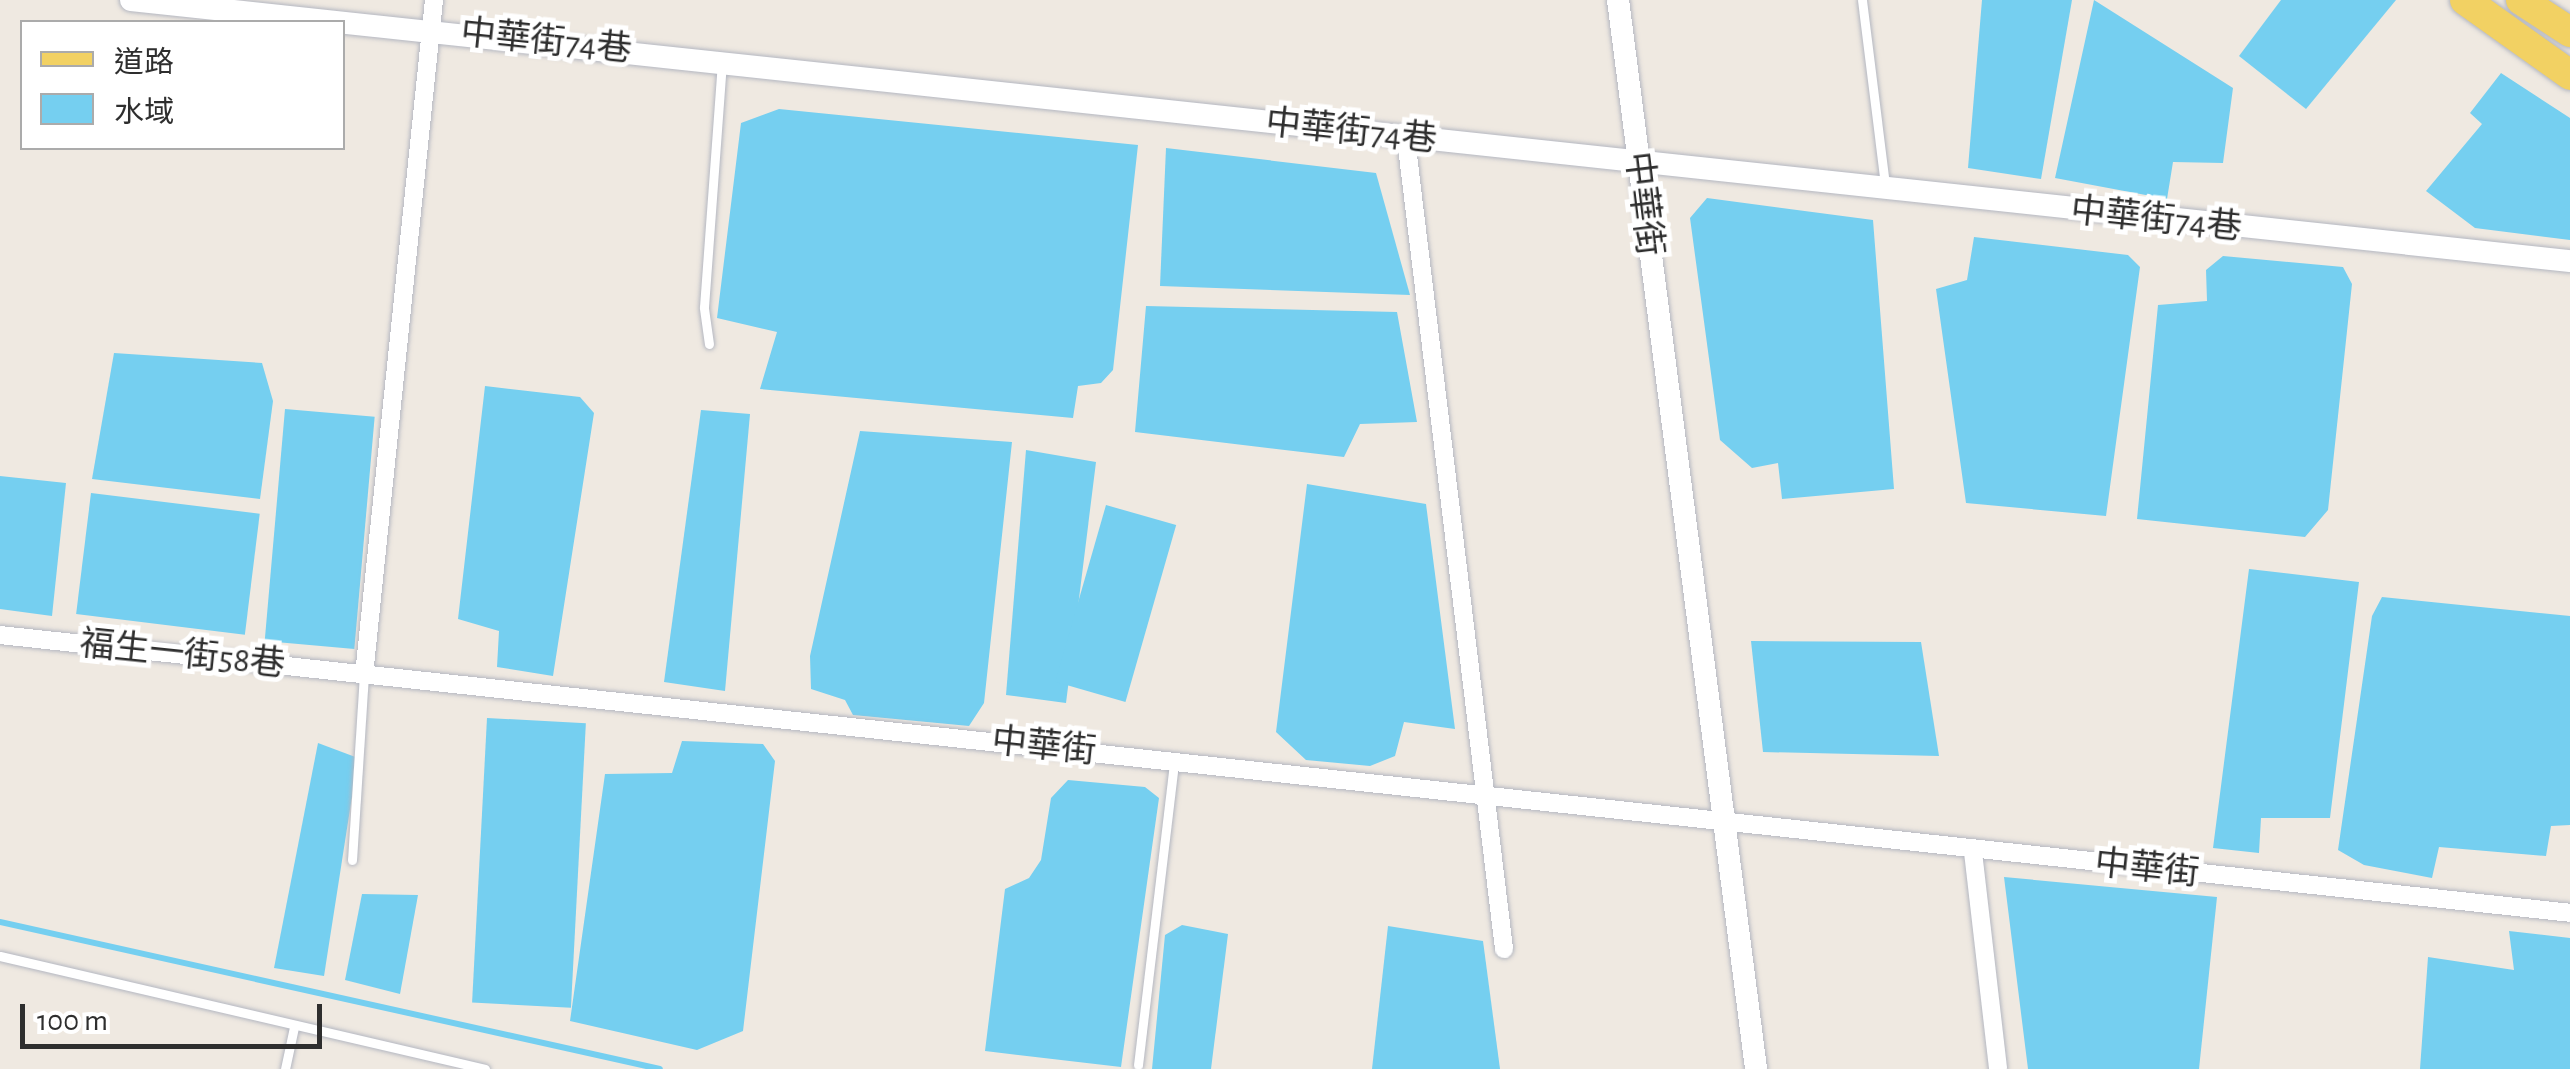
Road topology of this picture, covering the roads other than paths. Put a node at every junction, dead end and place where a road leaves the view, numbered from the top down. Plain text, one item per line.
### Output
1 (132, 0) edge
2 (434, 0) edge
3 (1618, 0) edge
4 (1862, 0) edge
5 (2465, 0) edge
6 (2521, 0) edge
7 (331, 20) edge
8 (345, 21) edge
9 (430, 30) junction
10 (2570, 32) edge
11 (722, 60) junction
12 (2570, 75) edge
13 (1406, 139) junction
14 (1637, 160) junction
15 (1886, 192) junction
16 (2570, 261) edge
17 (710, 344) dead end
18 (0, 635) edge
19 (364, 675) junction
20 (1174, 761) junction
21 (1487, 794) junction
22 (1724, 825) junction
23 (1974, 852) junction
24 (352, 860) dead end
25 (2570, 913) edge
26 (1504, 950) dead end
27 (0, 956) edge
28 (294, 1027) junction
29 (1138, 1065) dead end
30 (285, 1069) edge
31 (485, 1069) edge
32 (1756, 1069) edge
33 (1998, 1069) edge

1 - 7 street, 中華街74巷
2 - 9 street
3 - 14 street, 中華街
4 - 15 lane
5 - 12 main road
6 - 10 main road
8 - 9 street, 中華街74巷
9 - 11 street, 中華街74巷
9 - 19 street
11 - 13 street, 中華街74巷
11 - 17 lane
13 - 14 street, 中華街74巷
13 - 21 street
14 - 15 street, 中華街74巷
14 - 22 street, 中華街
15 - 16 street, 中華街74巷
18 - 19 street, 福生一街58巷
19 - 20 street, 中華街
19 - 24 lane
20 - 21 street, 中華街
20 - 29 lane
21 - 22 street, 中華街
21 - 26 street
22 - 23 street, 中華街
22 - 32 street, 中華街
23 - 25 street, 中華街
23 - 33 street
27 - 28 lane
28 - 30 lane
28 - 31 lane

